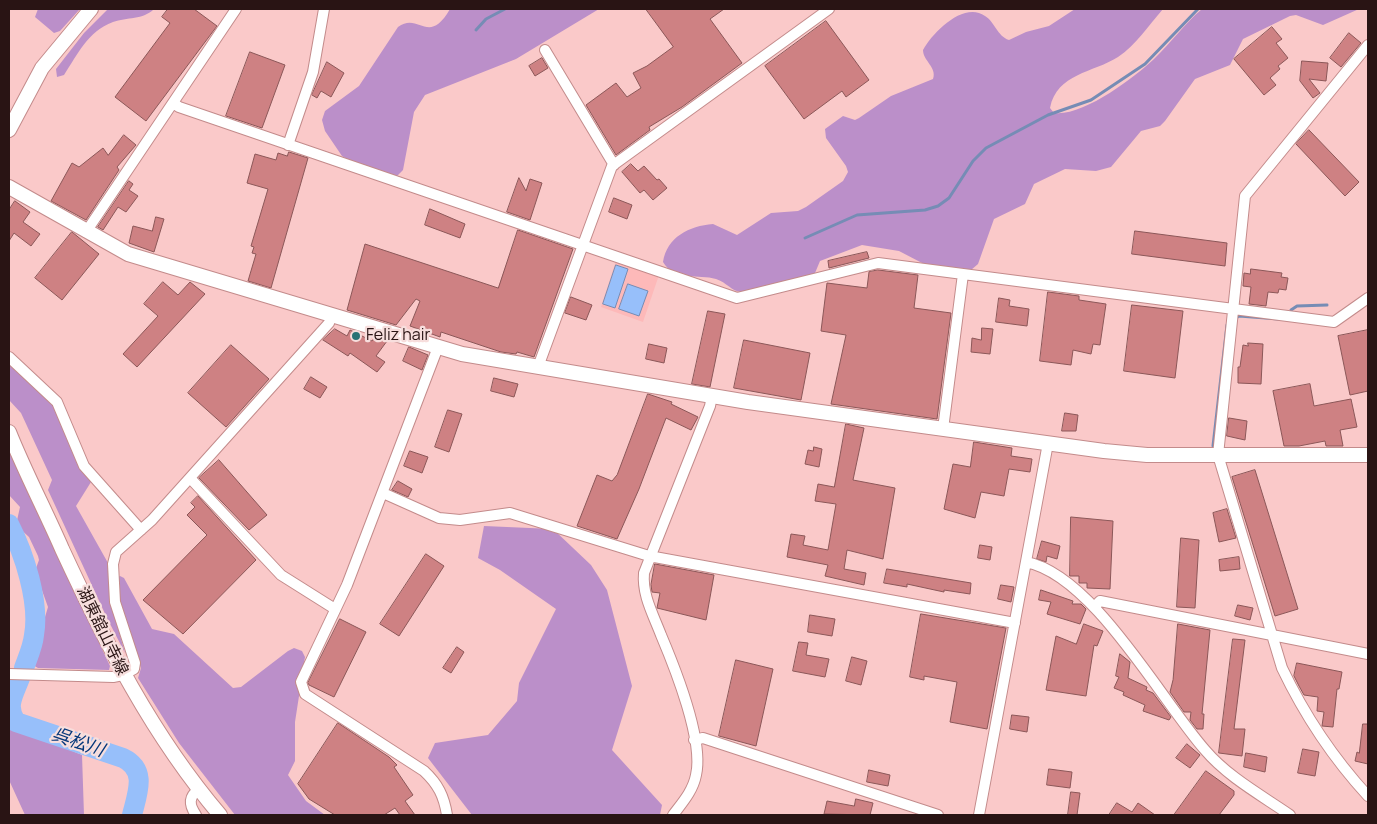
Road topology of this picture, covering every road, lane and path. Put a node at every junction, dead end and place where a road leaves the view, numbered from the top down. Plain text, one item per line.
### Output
1 (91, 9) edge
2 (236, 9) edge
3 (324, 9) edge
4 (829, 9) edge
5 (1368, 45) edge
6 (545, 50) dead end
7 (173, 103) junction
8 (9, 130) edge
9 (288, 145) junction
10 (614, 165) junction
11 (9, 187) edge
12 (86, 232) junction
13 (583, 245) junction
14 (963, 274) junction
15 (1368, 298) edge
16 (1233, 309) junction
17 (332, 314) junction
18 (438, 347) junction
19 (9, 357) edge
20 (538, 367) junction
21 (712, 396) junction
22 (943, 429) junction
23 (9, 432) edge
24 (1048, 443) junction
25 (1218, 455) junction
26 (1368, 455) edge
27 (190, 478) junction
28 (383, 493) junction
29 (141, 530) junction
30 (649, 556) junction
31 (1026, 562) junction
32 (1094, 607) junction
33 (335, 609) junction
34 (1015, 623) junction
35 (1271, 635) junction
36 (1368, 654) edge
37 (9, 674) edge
38 (123, 675) junction
39 (694, 740) junction
40 (199, 789) junction
41 (1368, 796) edge
42 (196, 815) edge
43 (220, 815) edge
44 (447, 815) edge
45 (673, 815) edge
46 (938, 815) edge
47 (978, 815) edge
48 (1290, 815) edge

1 - 8 street
2 - 7 street
3 - 9 street
4 - 10 street
5 - 16 street
6 - 10 street
7 - 9 street
7 - 12 street
9 - 13 street
10 - 13 street
11 - 12 street
12 - 17 street
13 - 14 street
13 - 20 street
14 - 16 street
14 - 22 street
15 - 16 street
16 - 25 street
17 - 18 street
17 - 27 street
18 - 20 street
18 - 28 street
19 - 29 street
20 - 21 street
21 - 22 street
21 - 30 street
22 - 24 street
23 - 38 street, 湖東舘山寺線
24 - 25 street
24 - 31 street
25 - 26 street
25 - 35 street
27 - 29 street
27 - 33 street
28 - 30 street
28 - 33 street
29 - 38 street
30 - 34 street
30 - 39 street
31 - 32 street
31 - 34 street
32 - 35 street
32 - 48 street
33 - 44 street
34 - 47 street
35 - 36 street
35 - 41 street
37 - 38 street
38 - 40 street, 湖東舘山寺線
39 - 45 street
39 - 46 street
40 - 42 street
40 - 43 street, 湖東舘山寺線

